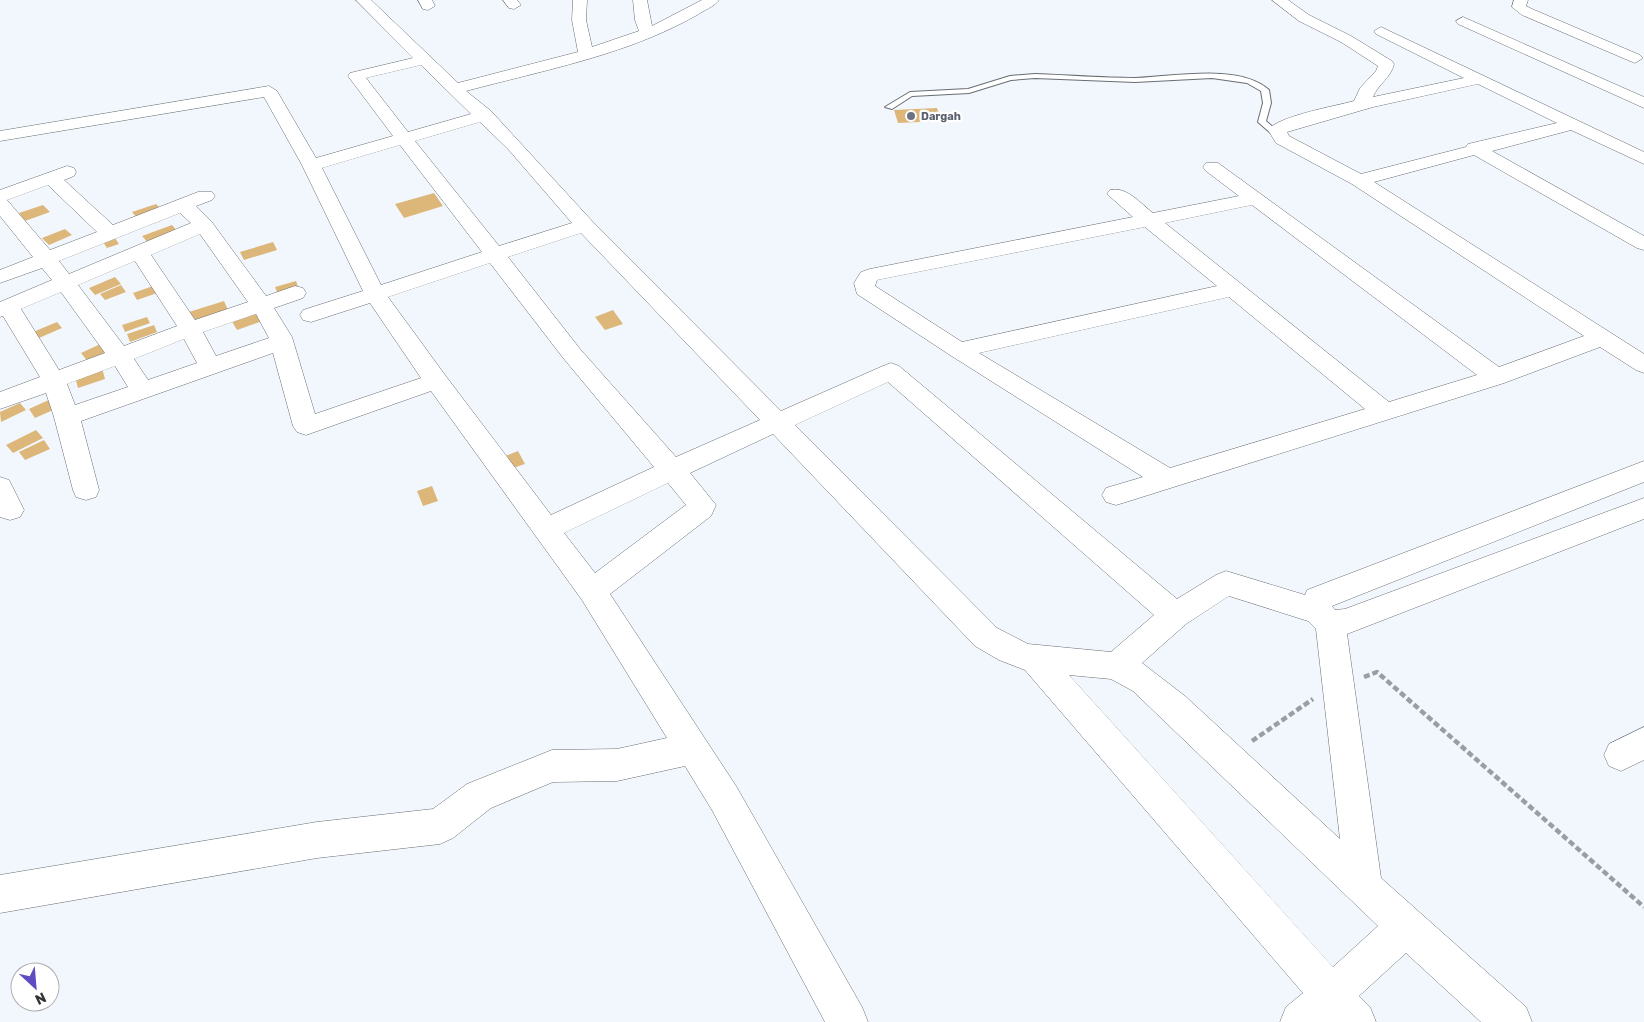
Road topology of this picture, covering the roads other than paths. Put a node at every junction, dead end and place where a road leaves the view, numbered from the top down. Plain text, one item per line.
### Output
1 (363, 0) edge
2 (580, 0) edge
3 (640, 0) edge
4 (712, 0) edge
5 (1279, 0) edge
6 (1521, 0) edge
7 (1463, 21) dead end
8 (1381, 31) dead end
9 (648, 34) junction
10 (586, 54) junction
11 (1640, 57) edge
12 (424, 60) junction
13 (1574, 71) junction
14 (1480, 79) junction
15 (455, 89) junction
16 (1644, 103) edge
17 (1361, 105) junction
18 (888, 107) dead end
19 (485, 116) junction
20 (1573, 124) junction
21 (1277, 134) junction
22 (1, 137) edge
23 (402, 138) junction
24 (1644, 138) edge
25 (1616, 145) junction
26 (1474, 148) junction
27 (1644, 159) edge
28 (311, 164) junction
29 (1212, 168) dead end
30 (69, 171) dead end
31 (51, 178) junction
32 (1359, 180) junction
33 (1117, 194) dead end
34 (0, 196) edge
35 (205, 196) dead end
36 (1255, 199) junction
37 (0, 204) edge
38 (184, 205) junction
39 (1149, 220) junction
40 (204, 224) junction
41 (585, 224) junction
42 (110, 233) junction
43 (1644, 244) edge
44 (138, 251) junction
45 (494, 255) junction
46 (46, 259) junction
47 (0, 277) edge
48 (64, 282) junction
49 (1234, 289) junction
50 (295, 293) dead end
51 (375, 294) junction
52 (262, 305) junction
53 (4, 308) edge
54 (311, 315) dead end
55 (190, 329) junction
56 (1602, 338) junction
57 (281, 340) junction
58 (958, 350) junction
59 (120, 355) junction
60 (1644, 365) edge
61 (210, 366) junction
62 (1496, 377) junction
63 (54, 381) junction
64 (436, 381) junction
65 (142, 390) junction
66 (0, 401) edge
67 (1384, 412) junction
68 (66, 417) junction
69 (779, 423) junction
70 (672, 470) junction
71 (1644, 471) edge
72 (1167, 479) junction
73 (86, 490) dead end
74 (1116, 495) dead end
75 (1644, 508) edge
76 (546, 530) junction
77 (592, 591) junction
78 (1175, 615) junction
79 (1325, 617) junction
80 (1034, 659) junction
81 (1116, 668) junction
82 (692, 750) junction
83 (1364, 888) junction
84 (0, 894) edge
85 (1406, 927) junction
86 (1343, 1008) edge
87 (846, 1022) edge
88 (1301, 1022) edge
89 (1511, 1022) edge

1 - 12 street
2 - 10 street
3 - 9 street
4 - 9 street
5 - 17 street
6 - 11 street
7 - 13 street
8 - 14 street
9 - 10 street
10 - 15 street
11 - 13 street
12 - 15 street
12 - 23 street
13 - 16 street
14 - 17 street
14 - 20 street
15 - 19 street
17 - 21 street
18 - 21 lane
19 - 23 street
19 - 41 street
20 - 25 street
20 - 26 street
21 - 32 street
22 - 28 street
23 - 28 street
23 - 45 street
24 - 25 street
25 - 27 street
26 - 32 street
26 - 43 street
28 - 51 street
29 - 36 street
30 - 31 street
31 - 34 street
31 - 42 street
32 - 56 street
33 - 39 street
35 - 38 street
36 - 39 street
36 - 62 street
37 - 46 street
38 - 40 street
38 - 42 street
39 - 49 street
39 - 58 street
40 - 44 street
40 - 52 street
41 - 45 street
41 - 69 street
42 - 46 street
44 - 48 street
44 - 55 street
45 - 51 street
45 - 70 street
46 - 47 street
46 - 48 street
48 - 53 street
48 - 59 street
49 - 58 street
49 - 67 street
50 - 52 street
51 - 54 street
51 - 64 street
52 - 55 street
52 - 57 street
53 - 63 street
55 - 59 street
55 - 61 street
56 - 60 street
56 - 62 street
57 - 61 street
57 - 64 street
58 - 72 street
59 - 63 street
59 - 65 street
61 - 65 street
62 - 67 street
63 - 66 street
63 - 68 street
64 - 76 street
65 - 68 street
67 - 72 street
68 - 73 street
69 - 70 street
69 - 78 street
69 - 80 street
70 - 76 street
70 - 77 street
71 - 79 street
72 - 74 street
75 - 79 street
76 - 77 street
77 - 82 street
78 - 79 street
78 - 81 street
79 - 83 street
80 - 81 street
80 - 86 street
81 - 83 street
82 - 84 street
82 - 87 street
83 - 85 street
85 - 86 street
85 - 89 street
86 - 88 street

